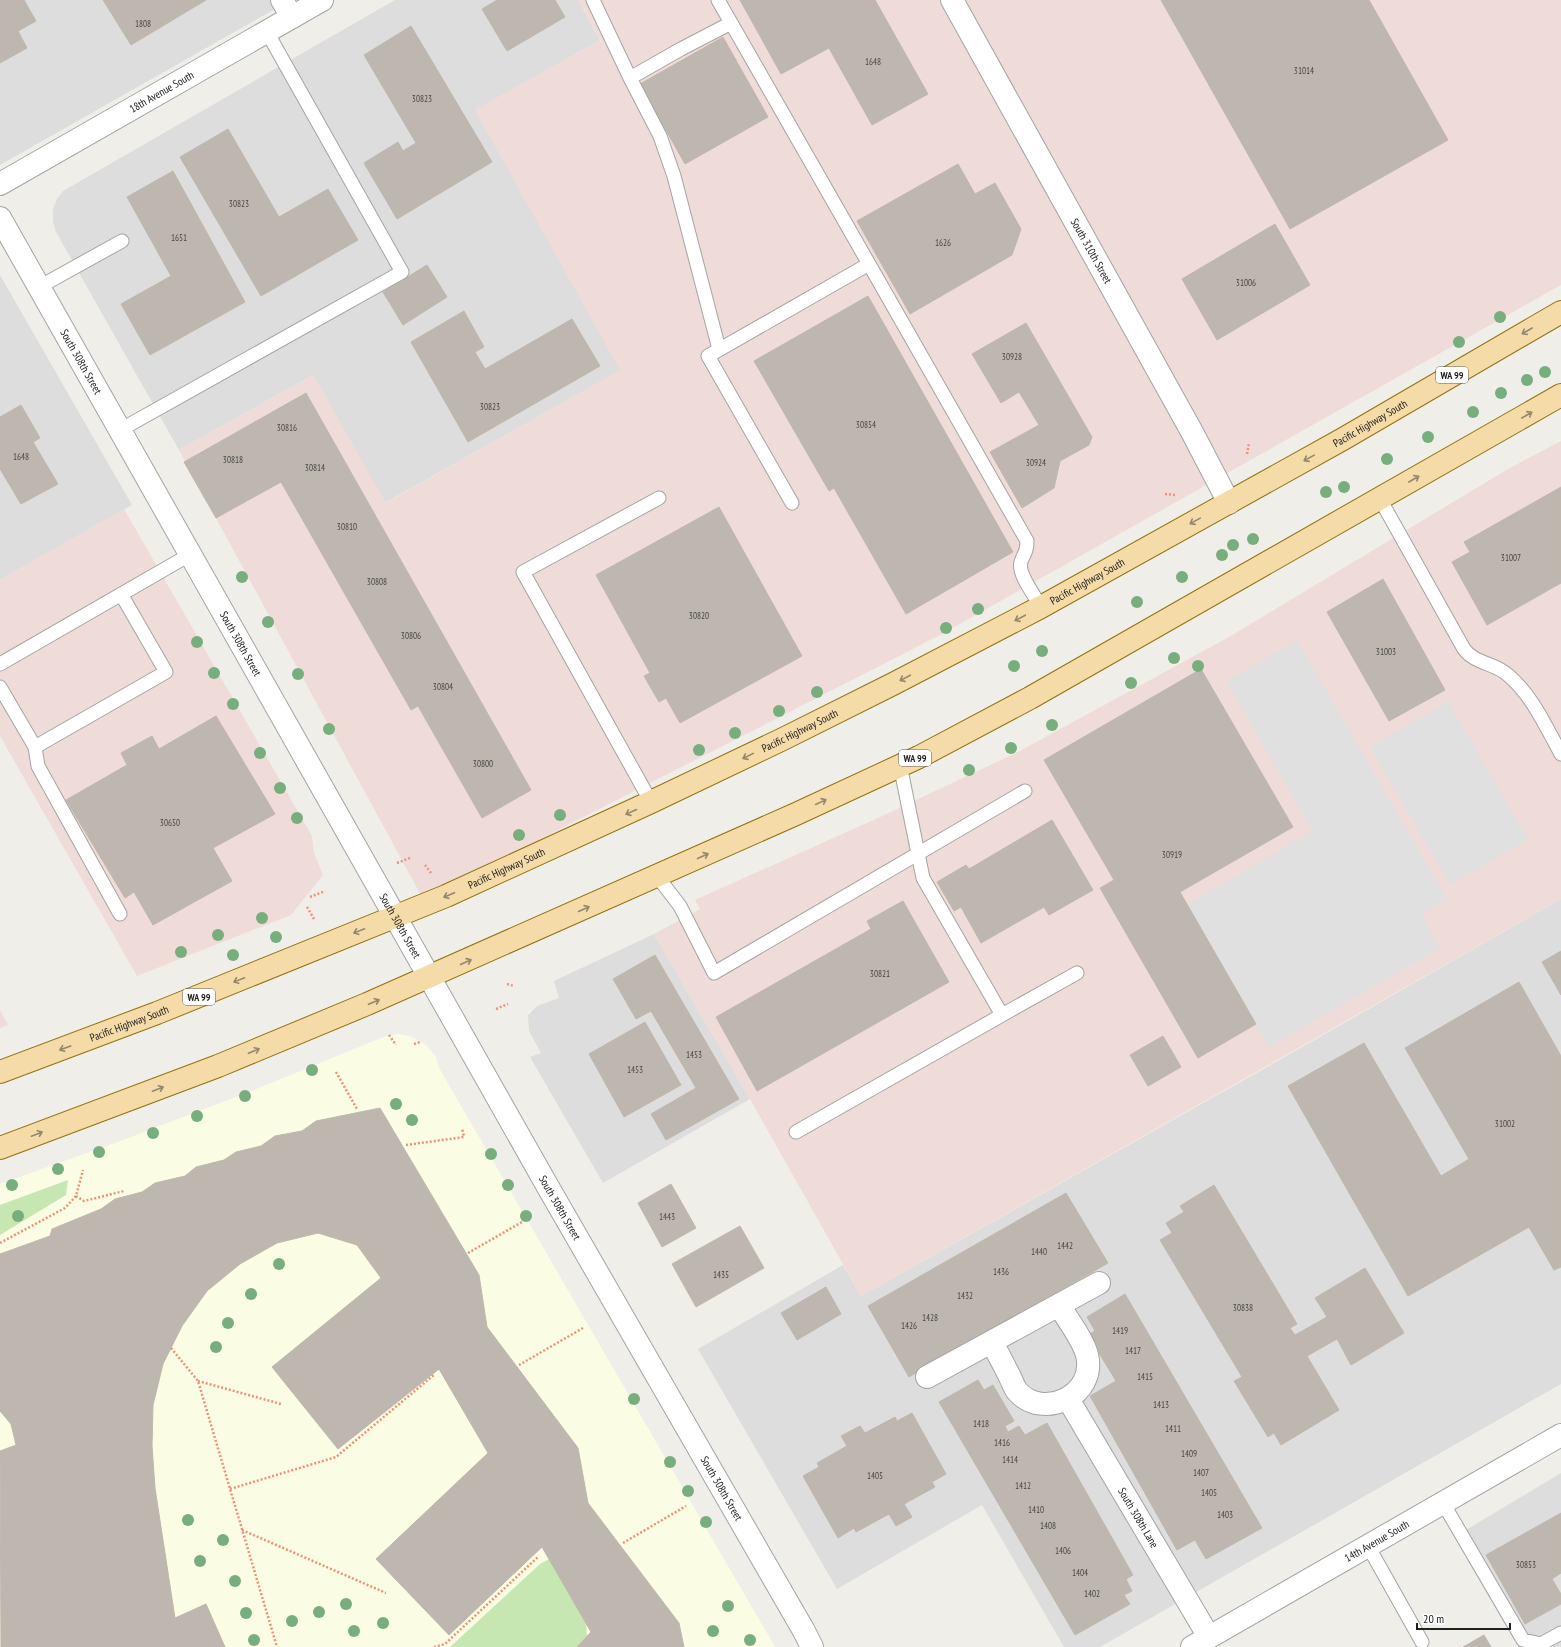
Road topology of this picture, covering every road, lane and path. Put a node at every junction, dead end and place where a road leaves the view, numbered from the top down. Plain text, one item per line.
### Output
1 (322, 0) edge
2 (593, 0) edge
3 (718, 0) edge
4 (952, 0) edge
5 (287, 9) edge
6 (731, 23) junction
7 (267, 32) junction
8 (630, 78) junction
9 (0, 184) edge
10 (0, 218) edge
11 (122, 241) dead end
12 (870, 264) junction
13 (39, 286) junction
14 (1561, 312) edge
15 (719, 349) junction
16 (1561, 395) edge
17 (120, 430) junction
18 (1249, 443) dead end
19 (1247, 454) dead end
20 (1165, 494) dead end
21 (1176, 495) dead end
22 (659, 498) dead end
23 (1380, 499) junction
24 (1229, 502) junction
25 (792, 503) dead end
26 (191, 554) junction
27 (122, 594) junction
28 (1041, 607) junction
29 (0, 664) edge
30 (0, 687) edge
31 (35, 748) junction
32 (1561, 754) edge
33 (900, 765) junction
34 (1025, 791) dead end
35 (651, 802) junction
36 (918, 853) junction
37 (410, 858) dead end
38 (396, 863) dead end
39 (425, 865) dead end
40 (432, 874) dead end
41 (657, 876) junction
42 (325, 891) dead end
43 (310, 897) dead end
44 (307, 907) dead end
45 (120, 914) dead end
46 (395, 917) junction
47 (314, 919) dead end
48 (1077, 973) dead end
49 (430, 978) junction
50 (507, 984) dead end
51 (514, 986) dead end
52 (508, 1004) dead end
53 (496, 1009) dead end
54 (1002, 1015) junction
55 (390, 1035) dead end
56 (420, 1042) dead end
57 (414, 1044) dead end
58 (396, 1045) dead end
59 (0, 1072) edge
60 (336, 1072) dead end
61 (357, 1108) dead end
62 (462, 1128) dead end
63 (796, 1132) dead end
64 (406, 1145) dead end
65 (0, 1148) edge
66 (83, 1170) dead end
67 (124, 1191) dead end
68 (76, 1196) junction
69 (522, 1222) dead end
70 (0, 1243) edge
71 (468, 1253) dead end
72 (1099, 1282) dead end
73 (1059, 1305) junction
74 (583, 1328) dead end
75 (992, 1342) junction
76 (171, 1348) dead end
77 (519, 1365) dead end
78 (435, 1374) dead end
79 (928, 1377) dead end
80 (198, 1381) junction
81 (1068, 1399) junction
82 (281, 1404) dead end
83 (1561, 1435) edge
84 (230, 1489) junction
85 (1443, 1503) junction
86 (686, 1506) dead end
87 (242, 1529) junction
88 (623, 1543) dead end
89 (1368, 1546) junction
90 (539, 1556) dead end
91 (386, 1593) dead end
92 (1561, 1633) edge
93 (811, 1642) edge
94 (1201, 1642) edge
95 (1422, 1642) dead end
96 (277, 1647) edge
97 (434, 1647) edge

1 - 5 street, 18th Avenue South
2 - 8 lane
3 - 6 lane
4 - 24 street, South 310th Street
5 - 7 street, 18th Avenue South
6 - 8 lane
6 - 12 lane
7 - 9 street, 18th Avenue South
7 - 17 lane
8 - 15 lane
10 - 13 street, South 308th Street
11 - 13 lane
12 - 15 lane
12 - 28 lane
13 - 17 street, South 308th Street
14 -> 24 main road, Pacific Highway South / WA 99
15 - 25 lane
23 -> 16 main road, WA 99
17 - 26 street, South 308th Street
18 - 19 path
20 - 21 path
22 - 35 lane
23 - 32 lane
23 - 33 main road, WA 99
24 -> 28 main road, Pacific Highway South / WA 99
26 - 27 lane
26 - 46 street, South 308th Street
27 - 29 lane
27 - 31 lane
28 -> 35 main road, Pacific Highway South / WA 99
30 - 31 lane
31 - 45 lane
33 - 36 lane
41 -> 33 main road, WA 99
34 - 36 lane
35 -> 46 main road, Pacific Highway South / WA 99
36 - 41 lane
36 - 54 lane
37 - 38 path
39 - 40 path
49 -> 41 main road, WA 99
42 - 43 path
44 - 47 path
46 - 49 street, South 308th Street
46 -> 59 main road, Pacific Highway South / WA 99
48 - 54 lane
65 -> 49 main road, WA 99
49 - 93 street, South 308th Street
50 - 51 path
52 - 53 path
54 - 63 lane
55 - 58 path
56 - 57 path
60 - 61 path
62 - 64 path
66 - 68 path
67 - 68 path
68 - 70 path
69 - 71 path
72 - 73 street
73 - 75 street
73 - 81 street
74 - 77 path
75 - 79 street
75 - 81 street
76 - 80 path
78 - 84 path
80 - 82 path
80 - 84 path
81 - 94 street, South 308th Lane
83 - 85 street, 14th Avenue South
84 - 87 path
85 - 89 street, 14th Avenue South
85 - 92 lane
86 - 88 path
87 - 91 path
87 - 96 path
89 - 94 street, 14th Avenue South
89 - 95 lane
90 - 97 path

